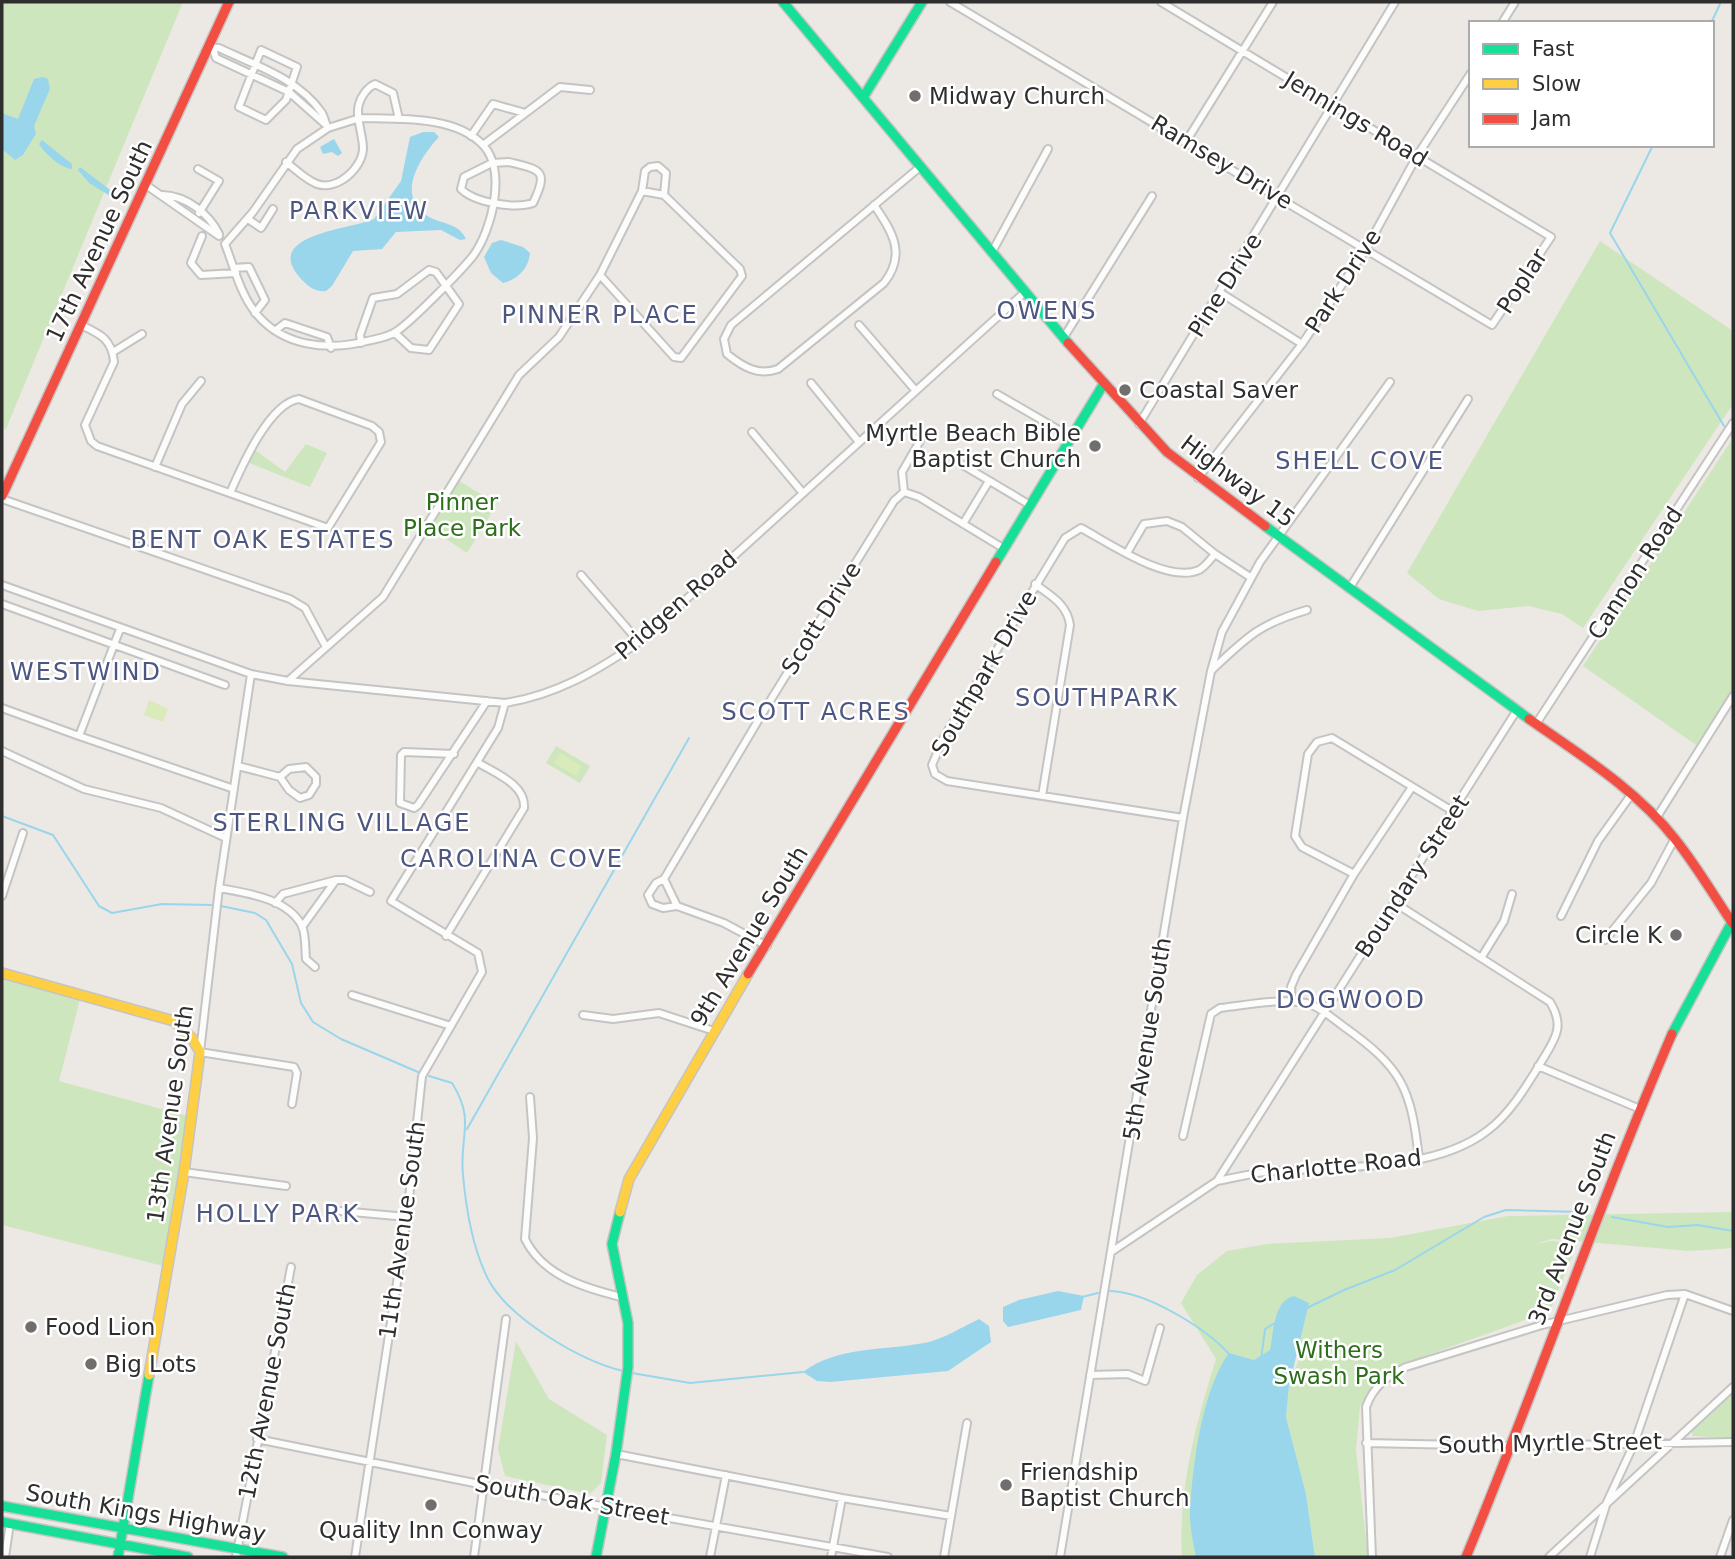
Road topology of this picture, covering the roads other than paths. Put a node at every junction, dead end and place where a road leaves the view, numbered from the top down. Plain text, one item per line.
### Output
1 (229, 2) edge
2 (783, 2) edge
3 (922, 2) edge
4 (950, 2) edge
5 (1161, 2) edge
6 (1273, 2) edge
7 (1395, 2) edge
8 (1515, 2) edge
9 (1503, 21) edge
10 (210, 48) junction
11 (1244, 51) junction
12 (255, 65) junction
13 (250, 75) junction
14 (1469, 75) edge
15 (292, 83) junction
16 (590, 90) dead end
17 (289, 92) junction
18 (864, 96) junction
19 (1332, 106) junction
20 (525, 114) junction
21 (360, 118) junction
22 (399, 119) junction
23 (327, 126) junction
24 (471, 136) junction
25 (1187, 141) junction
26 (483, 145) junction
27 (1048, 149) dead end
28 (1418, 156) junction
29 (286, 162) junction
30 (492, 163) junction
31 (920, 167) junction
32 (198, 169) dead end
33 (146, 185) junction
34 (642, 191) junction
35 (163, 195) junction
36 (664, 195) junction
37 (1152, 197) dead end
38 (1279, 197) junction
39 (492, 202) junction
40 (874, 205) junction
41 (273, 209) dead end
42 (201, 211) junction
43 (196, 218) junction
44 (248, 219) junction
45 (202, 236) dead end
46 (219, 236) junction
47 (1551, 237) joint
48 (225, 244) junction
49 (1366, 249) junction
50 (992, 252) junction
51 (235, 271) junction
52 (600, 275) junction
53 (444, 285) junction
54 (1026, 292) junction
55 (1221, 293) junction
56 (256, 313) junction
57 (81, 325) junction
58 (1492, 325) joint
59 (859, 326) dead end
60 (276, 330) junction
61 (395, 333) junction
62 (142, 334) dead end
63 (1064, 337) junction
64 (361, 343) junction
65 (1302, 344) junction
66 (331, 348) junction
67 (113, 352) junction
68 (201, 381) dead end
69 (1390, 382) dead end
70 (811, 383) dead end
71 (1103, 385) junction
72 (916, 391) junction
73 (997, 394) dead end
74 (1468, 398) dead end
75 (1733, 423) edge
76 (1139, 424) junction
77 (752, 432) dead end
78 (1071, 438) junction
79 (920, 441) dead end
80 (859, 442) junction
81 (956, 461) dead end
82 (155, 467) junction
83 (1198, 478) junction
84 (989, 481) junction
85 (802, 492) junction
86 (904, 492) junction
87 (230, 493) junction
88 (2, 497) edge
89 (1030, 505) junction
90 (963, 524) junction
91 (1279, 537) junction
92 (1003, 548) junction
93 (1127, 553) junction
94 (1215, 554) junction
95 (581, 575) dead end
96 (1251, 577) junction
97 (1035, 584) junction
98 (2, 585) edge
99 (1349, 589) junction
100 (2, 604) edge
101 (1307, 610) dead end
102 (120, 629) junction
103 (639, 642) junction
104 (114, 645) junction
105 (326, 647) junction
106 (1211, 671) junction
107 (251, 674) junction
108 (288, 681) junction
109 (225, 685) dead end
110 (1733, 696) edge
111 (487, 701) junction
112 (505, 703) junction
113 (2, 708) edge
114 (1517, 710) junction
115 (1536, 724) junction
116 (79, 737) junction
117 (2, 751) edge
118 (454, 754) junction
119 (477, 762) junction
120 (238, 766) junction
121 (281, 777) junction
122 (1412, 787) junction
123 (234, 789) junction
124 (1630, 795) junction
125 (1042, 796) junction
126 (1454, 812) junction
127 (1657, 817) junction
128 (1183, 818) junction
129 (23, 833) dead end
130 (226, 838) junction
131 (1675, 838) junction
132 (1354, 874) junction
133 (664, 879) junction
134 (336, 880) junction
135 (219, 888) junction
136 (370, 892) dead end
137 (1512, 894) dead end
138 (2, 896) edge
139 (275, 903) junction
140 (1395, 903) junction
141 (677, 906) junction
142 (1561, 916) dead end
143 (1733, 922) edge
144 (302, 927) junction
145 (446, 936) junction
146 (1605, 940) dead end
147 (767, 946) junction
148 (1481, 958) junction
149 (316, 967) dead end
150 (2, 973) edge
151 (352, 995) dead end
152 (1292, 1001) junction
153 (1324, 1012) junction
154 (583, 1015) dead end
155 (451, 1026) junction
156 (714, 1031) junction
157 (200, 1052) junction
158 (1538, 1066) junction
159 (530, 1097) dead end
160 (292, 1104) dead end
161 (1640, 1109) junction
162 (1183, 1136) dead end
163 (1419, 1159) junction
164 (184, 1172) junction
165 (1217, 1181) junction
166 (286, 1186) dead end
167 (341, 1212) dead end
168 (407, 1217) junction
169 (1111, 1252) junction
170 (291, 1267) dead end
171 (1685, 1294) junction
172 (621, 1297) junction
173 (1733, 1311) edge
174 (506, 1319) dead end
175 (1556, 1321) junction
176 (1160, 1328) dead end
177 (1090, 1375) junction
178 (1733, 1387) edge
179 (967, 1423) dead end
180 (257, 1439) junction
181 (1674, 1441) junction
182 (1733, 1442) edge
183 (1366, 1443) junction
184 (1634, 1444) junction
185 (1511, 1446) junction
186 (616, 1454) junction
187 (368, 1460) junction
188 (726, 1475) junction
189 (484, 1485) junction
190 (842, 1498) junction
191 (1607, 1502) junction
192 (2, 1506) edge
193 (606, 1507) junction
194 (951, 1516) junction
195 (1733, 1520) edge
196 (6, 1523) edge
197 (717, 1526) junction
198 (122, 1528) junction
199 (119, 1545) junction
200 (833, 1548) junction
201 (236, 1553) edge
202 (1722, 1555) edge
203 (5, 1557) edge
204 (118, 1557) edge
205 (188, 1557) edge
206 (283, 1557) edge
207 (355, 1557) edge
208 (474, 1557) edge
209 (596, 1557) edge
210 (710, 1557) edge
211 (831, 1557) edge
212 (888, 1557) edge
213 (944, 1557) edge
214 (1060, 1557) edge
215 (1372, 1557) edge
216 (1466, 1557) edge
217 (1549, 1557) edge
218 (1590, 1557) edge

1 - 10 street, 17th Avenue South
2 - 18 street, Highway 15
3 - 18 street
4 - 25 street, Ramsey Drive
5 - 11 street, Jennings Road
6 - 11 street
7 - 19 street, Pine Drive
8 - 9 street
10 - 12 street
10 - 13 street
10 - 33 street, 17th Avenue South
11 - 19 street, Jennings Road
11 - 25 street
12 - 13 street
12 - 15 street
12 - 15 street
13 - 17 street
13 - 17 street
14 - 28 street, Park Drive
15 - 17 street
15 - 23 street
16 - 20 street
17 - 23 street
18 - 31 street, Highway 15
19 - 28 street, Jennings Road
19 - 38 street, Pine Drive
20 - 24 street
20 - 26 street
21 - 22 street
21 - 22 street
21 - 23 street
21 - 29 street
22 - 24 street
23 - 29 street
24 - 26 street
25 - 38 street, Ramsey Drive
26 - 30 street
27 - 50 street
28 - 47 street, Jennings Road
28 - 49 street, Park Drive
29 - 44 street
30 - 39 street
30 - 39 street
30 - 39 street
31 - 40 street
31 - 50 street, Highway 15
32 - 42 street
33 - 35 street
33 - 57 street, 17th Avenue South
34 - 36 street
34 - 36 street
34 - 52 street
35 - 42 street
35 - 43 street
36 - 52 street
37 - 63 street
38 - 49 street, Ramsey Drive
38 - 55 street, Pine Drive
39 - 53 street
40 - 40 street
41 - 44 street
42 - 43 street
42 - 46 street
43 - 46 street
44 - 48 street
45 - 51 street
46 - 48 street
47 - 58 street, Poplar
48 - 51 street
49 - 58 street, Ramsey Drive
49 - 65 street, Park Drive
50 - 54 street, Highway 15
51 - 56 street
51 - 56 street
52 - 105 street
53 - 61 street
53 - 61 street
53 - 64 street
54 - 63 street, Highway 15
54 - 72 street, Pridgen Road
55 - 65 street
55 - 76 street, Pine Drive
56 - 60 street
57 - 67 street
57 - 88 street, 17th Avenue South
59 - 72 street
60 - 66 street
60 - 66 street
61 - 64 street
62 - 67 street
63 - 71 street, Highway 15
64 - 66 street
65 - 83 street, Park Drive
67 - 82 street
68 - 82 street
69 - 91 street, 5th Avenue South
70 - 80 street
71 - 76 street, Highway 15
71 - 78 street, 9th Avenue South
72 - 80 street, Pridgen Road
73 - 78 street
74 - 99 street
75 - 115 street, Cannon Road
76 - 83 street, Highway 15
77 - 85 street
78 - 89 street, 9th Avenue South
79 - 86 street
80 - 85 street, Pridgen Road
81 - 84 street
82 - 87 street
83 - 91 street, Highway 15
84 - 89 street
84 - 90 street
85 - 103 street, Pridgen Road
86 - 90 street
86 - 133 street, Scott Drive
87 - 87 street
88 - 105 street
89 - 92 street, 9th Avenue South
90 - 92 street
91 - 96 street, 5th Avenue South
91 - 99 street, Highway 15
92 - 147 street, 9th Avenue South
93 - 94 street, Southpark Drive
93 - 94 street
93 - 97 street, Southpark Drive
94 - 96 street
95 - 103 street
96 - 106 street, 5th Avenue South
97 - 125 street
97 - 125 street, Southpark Drive
98 - 102 street, Pridgen Road
99 - 114 street, Highway 15
100 - 104 street
101 - 106 street
102 - 104 street
102 - 107 street, Pridgen Road
103 - 112 street, Pridgen Road
104 - 109 street
104 - 116 street
105 - 108 street
106 - 128 street, 5th Avenue South
107 - 108 street, Pridgen Road
107 - 120 street, 13th Avenue South
108 - 111 street, Pridgen Road
110 - 127 street
111 - 112 street, Pridgen Road
111 - 118 street
112 - 119 street
113 - 116 street
114 - 115 street, Highway 15
114 - 126 street, Boundary Street
115 - 124 street, Highway 15
116 - 123 street
117 - 130 street
118 - 118 street
119 - 145 street
119 - 145 street
120 - 121 street
120 - 123 street, 13th Avenue South
121 - 121 street
122 - 126 street
122 - 132 street
122 - 132 street
123 - 130 street, 13th Avenue South
124 - 127 street, Highway 15
124 - 142 street
125 - 128 street, Southpark Drive
126 - 140 street, Boundary Street
127 - 131 street, Highway 15
128 - 169 street, 5th Avenue South
129 - 138 street
130 - 135 street, 13th Avenue South
131 - 143 street, Highway 15
131 - 146 street
132 - 152 street
133 - 141 street
133 - 141 street, Scott Drive
134 - 136 street
134 - 139 street
134 - 144 street
135 - 139 street
135 - 157 street, 13th Avenue South
137 - 148 street
139 - 144 street
140 - 148 street, Charlotte Road
140 - 153 street, Boundary Street
141 - 147 street
143 - 161 street, 3rd Avenue South
144 - 149 street
145 - 155 street, 11th Avenue South
147 - 156 street, 9th Avenue South
148 - 158 street, Charlotte Road
150 - 157 street
151 - 155 street
152 - 153 street
152 - 162 street
153 - 163 street
153 - 165 street, Boundary Street
154 - 156 street
155 - 168 street, 11th Avenue South
156 - 172 street, 9th Avenue South
157 - 160 street
157 - 164 street, 13th Avenue South
158 - 161 street
158 - 163 street, Charlotte Road
159 - 172 street
161 - 175 street, 3rd Avenue South
163 - 165 street, Charlotte Road
164 - 166 street
164 - 198 street, 13th Avenue South
165 - 169 street, Boundary Street
167 - 168 street
168 - 187 street, 11th Avenue South
169 - 177 street, 5th Avenue South
170 - 180 street, 12th Avenue South
171 - 173 street
171 - 175 street
171 - 184 street
172 - 186 street, 9th Avenue South
174 - 189 street
175 - 183 street
175 - 185 street, 3rd Avenue South
176 - 177 street
177 - 214 street, 5th Avenue South
178 - 181 street
179 - 194 street
180 - 187 street, South Oak Street
180 - 201 street, 12th Avenue South
181 - 182 street, South Myrtle Street
181 - 184 street, South Myrtle Street
181 - 191 street
183 - 185 street, South Myrtle Street
183 - 215 street
184 - 185 street, South Myrtle Street
184 - 191 street
185 - 216 street, 3rd Avenue South
186 - 188 street
186 - 193 street, 9th Avenue South
187 - 189 street, South Oak Street
187 - 207 street, 11th Avenue South
188 - 190 street
188 - 197 street
189 - 193 street, South Oak Street
189 - 208 street
190 - 194 street
190 - 200 street
191 - 217 street
191 - 218 street
192 - 198 street, South Kings Highway
193 - 197 street, South Oak Street
193 - 209 street, 9th Avenue South
194 - 213 street
195 - 202 street
196 - 199 street, South Kings Highway
196 - 203 street
197 - 200 street, South Oak Street
197 - 210 street
198 - 199 street, 13th Avenue South
198 - 201 street, South Kings Highway
199 - 204 street, 13th Avenue South
199 - 205 street, South Kings Highway
200 - 211 street
200 - 212 street, South Oak Street
201 - 206 street, South Kings Highway

